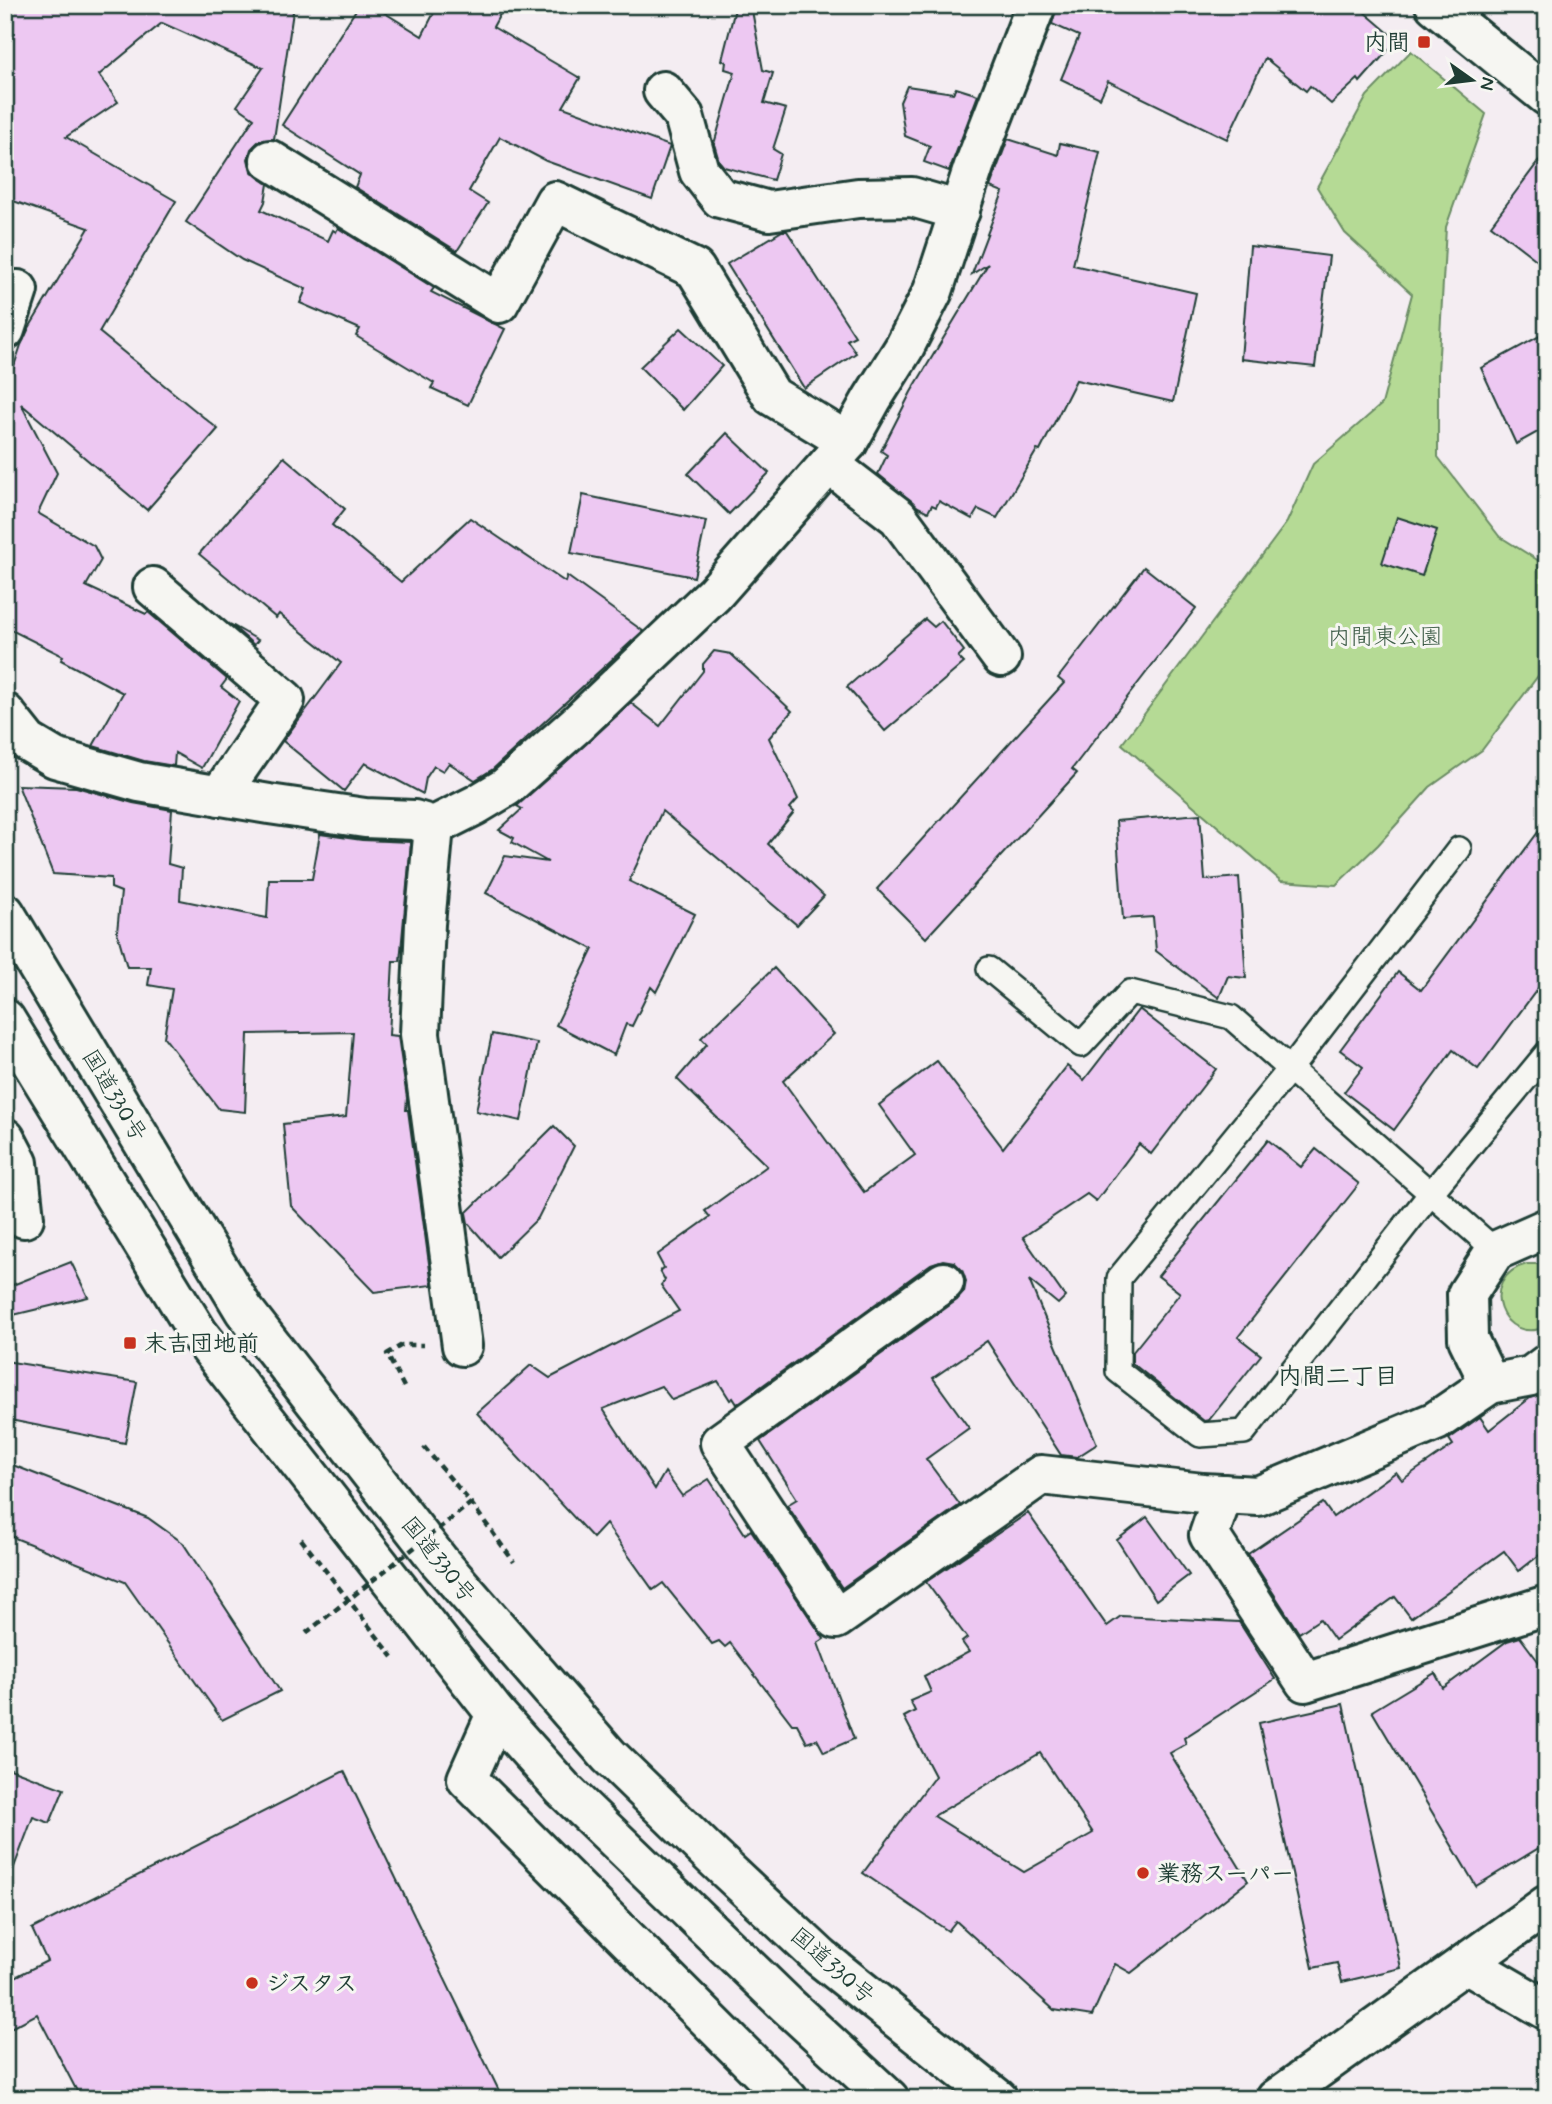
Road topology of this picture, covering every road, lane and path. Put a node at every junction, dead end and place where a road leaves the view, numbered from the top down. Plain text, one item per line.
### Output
1 (1036, 5) edge
2 (1435, 5) edge
3 (663, 91) dead end
4 (1547, 96) edge
5 (270, 160) dead end
6 (960, 211) junction
7 (18, 290) dead end
8 (5, 330) edge
9 (838, 453) junction
10 (153, 587) dead end
11 (1001, 657) dead end
12 (5, 713) edge
13 (219, 796) junction
14 (434, 826) junction
15 (1460, 849) dead end
16 (5, 913) edge
17 (989, 969) dead end
18 (5, 1019) edge
19 (1547, 1053) edge
20 (1290, 1069) junction
21 (5, 1138) edge
22 (1431, 1193) junction
23 (24, 1218) dead end
24 (1547, 1228) edge
25 (1496, 1251) junction
26 (944, 1282) dead end
27 (462, 1346) joint
28 (1547, 1364) edge
29 (1490, 1384) junction
30 (404, 1387) dead end
31 (424, 1447) dead end
32 (1223, 1494) junction
33 (471, 1503) junction
34 (301, 1539) dead end
35 (513, 1562) dead end
36 (347, 1601) junction
37 (1547, 1605) edge
38 (306, 1633) dead end
39 (393, 1657) dead end
40 (496, 1714) junction
41 (1547, 1905) edge
42 (1466, 1963) junction
43 (1547, 2010) edge
44 (788, 2099) edge
45 (889, 2099) edge
46 (998, 2099) edge
47 (1276, 2099) edge

1 - 6 main road
2 - 4 main road
3 - 6 main road
5 - 9 main road
6 - 9 main road
7 - 8 main road
9 - 11 main road
9 - 14 main road
10 - 13 main road
12 - 13 main road
13 - 14 main road
14 - 27 main road
15 - 20 lane
16 - 46 main road, 国道330号
17 - 20 lane
18 - 40 main road
19 - 22 lane
20 - 22 lane
20 - 22 lane
21 - 23 main road
22 - 25 lane
24 - 25 main road
25 - 29 main road
26 - 32 main road
27 - 30 path
28 - 29 main road
29 - 32 main road
31 - 33 path
32 - 37 main road
33 - 35 path
33 - 36 path, bridge
34 - 36 path
36 - 38 path, bridge
36 - 39 path
40 - 44 main road
40 - 45 main road
41 - 42 main road
42 - 43 main road
42 - 47 main road

